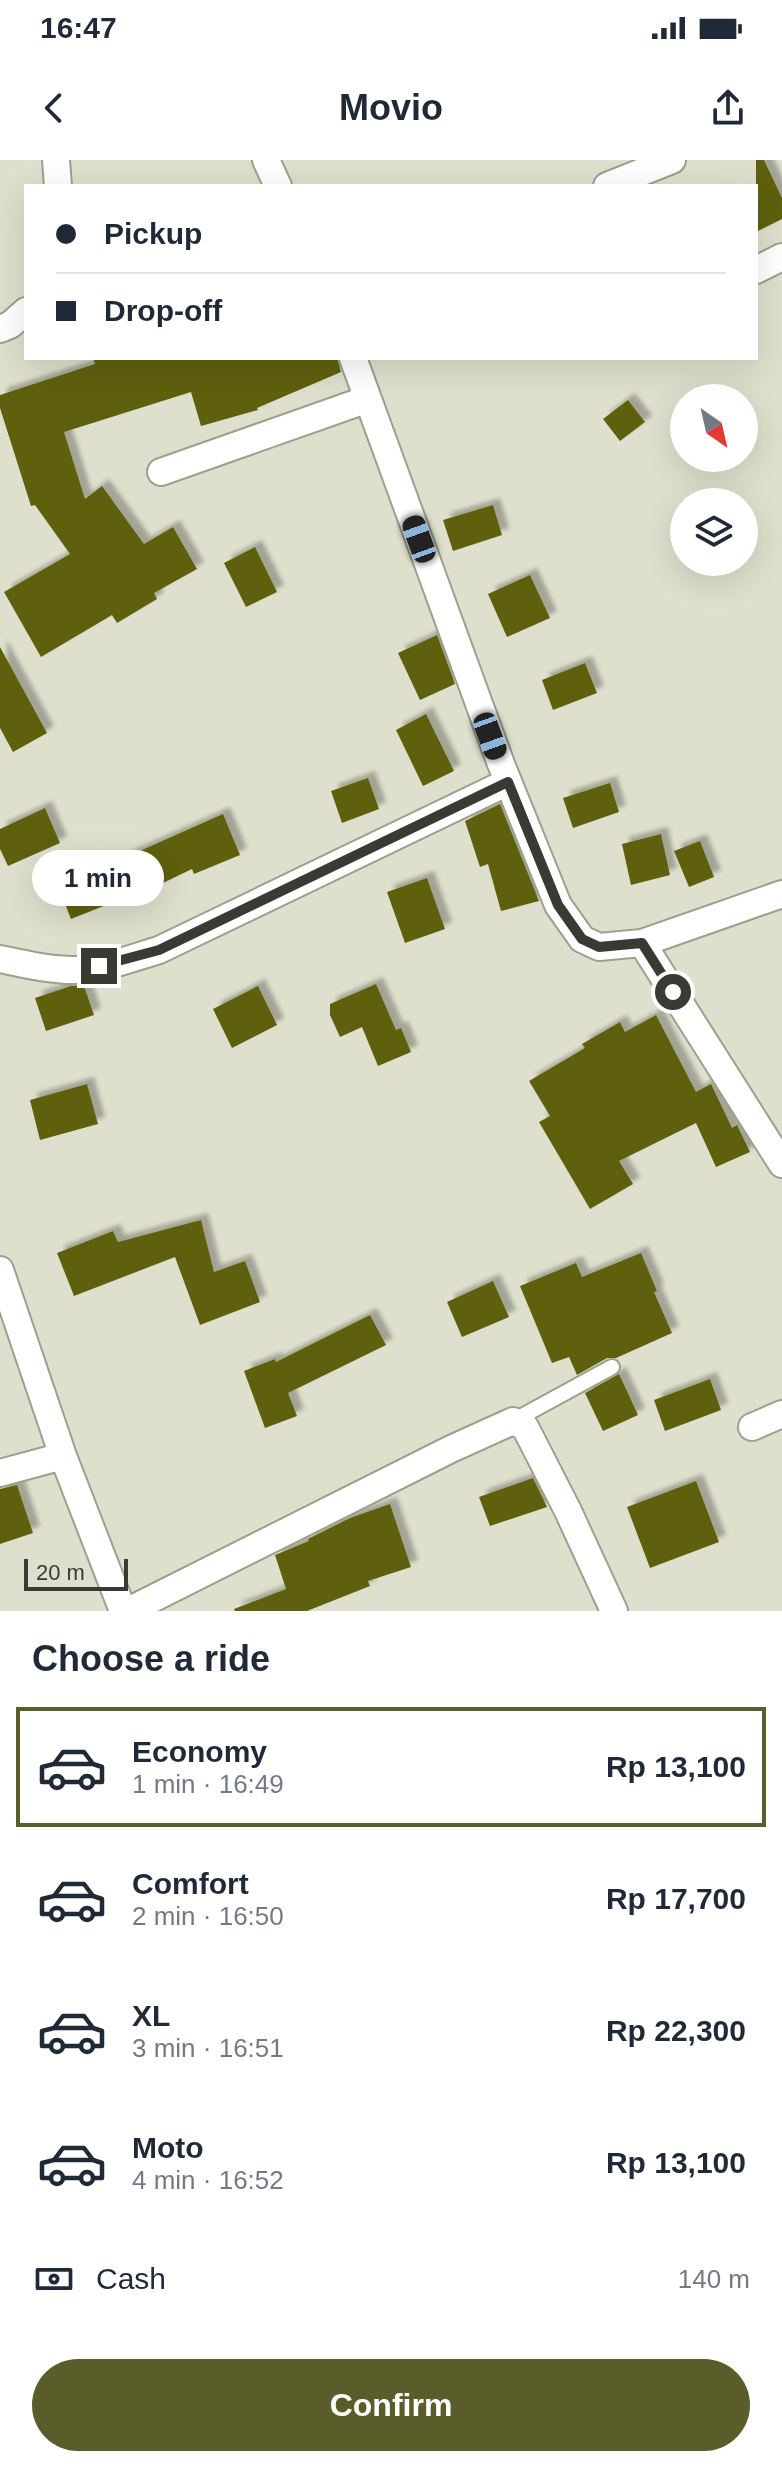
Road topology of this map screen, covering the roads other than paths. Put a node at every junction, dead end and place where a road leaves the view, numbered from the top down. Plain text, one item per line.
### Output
1 (56, 160) edge
2 (266, 160) edge
3 (672, 160) edge
4 (58, 184) edge
5 (277, 184) edge
6 (612, 184) edge
7 (782, 257) edge
8 (758, 269) edge
9 (24, 313) edge
10 (0, 329) edge
11 (354, 360) edge
12 (368, 399) junction
13 (161, 472) dead end
14 (508, 782) junction
15 (782, 894) edge
16 (642, 943) junction
17 (0, 959) edge
18 (782, 1164) edge
19 (0, 1270) edge
20 (612, 1367) dead end
21 (782, 1414) edge
22 (513, 1421) junction
23 (752, 1427) dead end
24 (63, 1456) junction
25 (0, 1473) edge
26 (126, 1611) edge
27 (614, 1611) edge

1 - 4 street
2 - 5 street
3 - 6 street
7 - 8 street
9 - 10 street
11 - 12 street
12 - 13 street
12 - 14 street
14 - 16 street
14 - 17 street
15 - 16 street
16 - 18 street
19 - 24 street
20 - 22 lane
21 - 23 street
22 - 26 street
22 - 27 street
24 - 25 street
24 - 26 street

